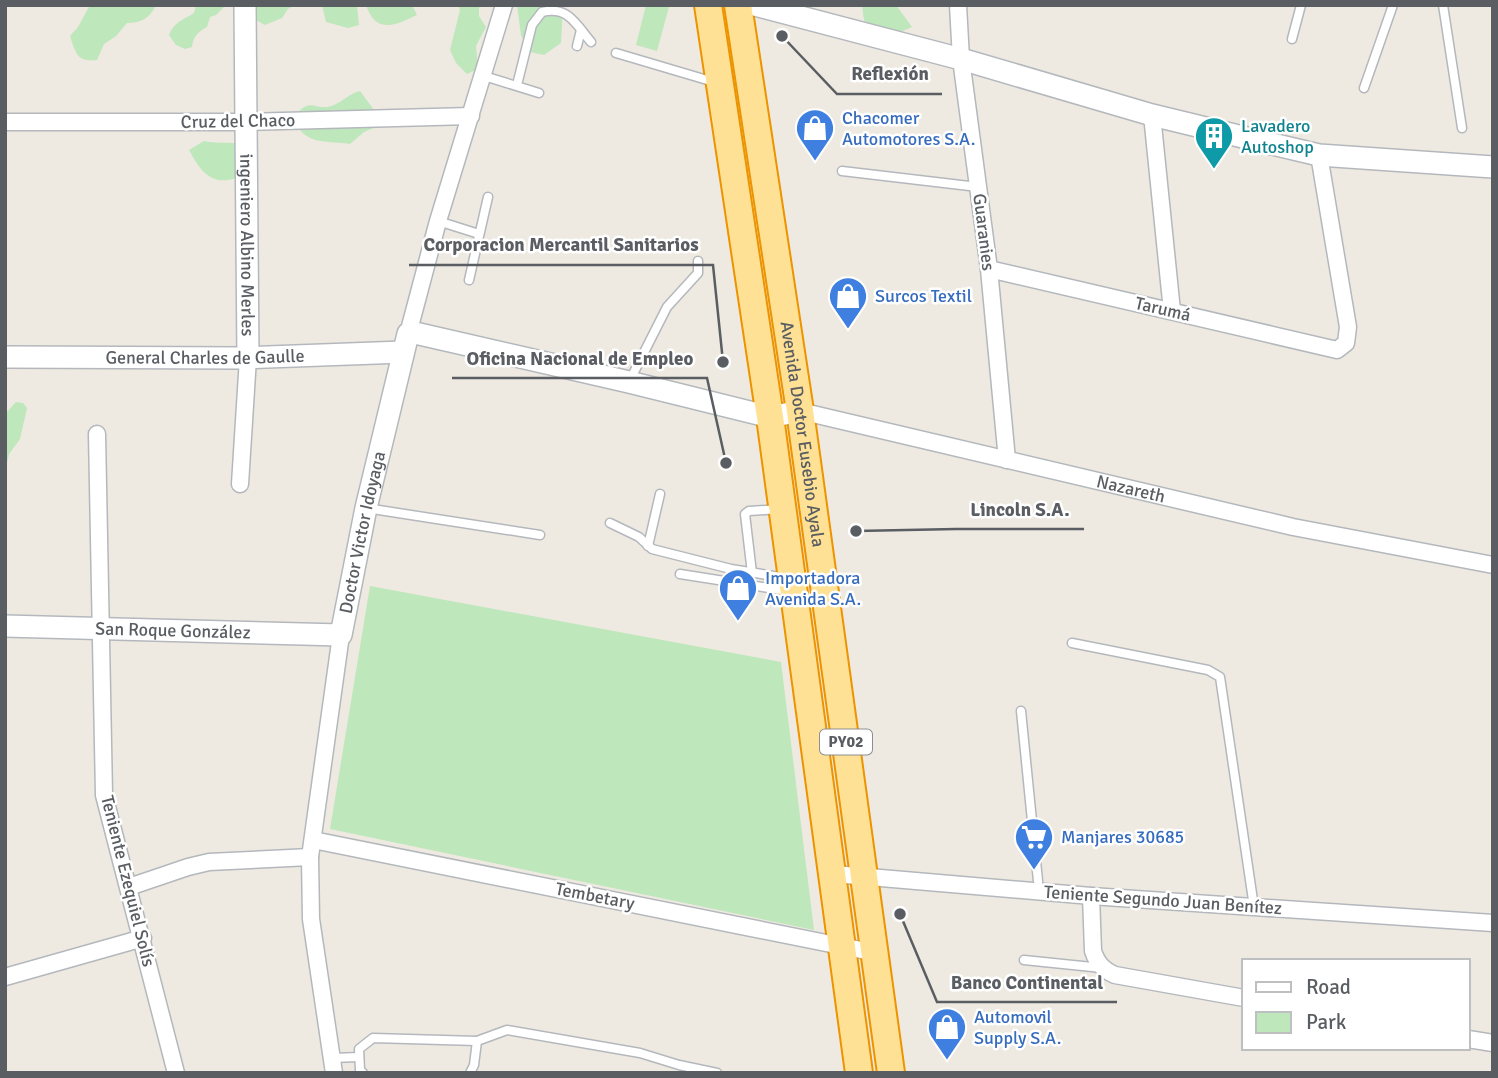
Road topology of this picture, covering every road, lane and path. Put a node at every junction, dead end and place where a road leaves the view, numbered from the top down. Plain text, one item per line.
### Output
1 (245, 5) edge
2 (504, 5) edge
3 (708, 5) edge
4 (738, 5) edge
5 (755, 5) edge
6 (958, 5) edge
7 (1301, 5) edge
8 (1393, 5) edge
9 (1443, 5) edge
10 (581, 30) junction
11 (1292, 39) dead end
12 (591, 42) dead end
13 (576, 46) dead end
14 (616, 53) dead end
15 (961, 59) junction
16 (484, 76) junction
17 (720, 84) junction
18 (517, 85) junction
19 (1364, 88) dead end
20 (539, 93) dead end
21 (1152, 115) junction
22 (471, 116) junction
23 (5, 122) edge
24 (245, 122) junction
25 (1462, 128) dead end
26 (1319, 155) junction
27 (1493, 167) edge
28 (842, 171) dead end
29 (978, 187) junction
30 (488, 197) dead end
31 (438, 220) junction
32 (479, 234) junction
33 (698, 261) dead end
34 (989, 269) junction
35 (468, 280) dead end
36 (1172, 311) junction
37 (405, 343) junction
38 (5, 357) edge
39 (248, 358) junction
40 (629, 382) junction
41 (800, 411) junction
42 (770, 417) junction
43 (97, 434) dead end
44 (1006, 460) junction
45 (240, 484) dead end
46 (660, 494) dead end
47 (366, 508) junction
48 (783, 509) junction
49 (610, 523) dead end
50 (540, 535) dead end
51 (648, 545) junction
52 (1493, 565) edge
53 (752, 573) junction
54 (680, 574) dead end
55 (794, 586) junction
56 (5, 626) edge
57 (103, 627) junction
58 (341, 635) junction
59 (1072, 643) dead end
60 (1021, 710) dead end
61 (313, 840) junction
62 (310, 857) junction
63 (834, 874) junction
64 (865, 877) junction
65 (129, 887) junction
66 (1039, 891) junction
67 (1091, 896) junction
68 (1254, 907) junction
69 (1493, 923) edge
70 (143, 938) junction
71 (843, 946) junction
72 (876, 953) junction
73 (1024, 960) dead end
74 (1109, 971) junction
75 (5, 977) edge
76 (1242, 998) edge
77 (1470, 1039) edge
78 (477, 1041) junction
79 (1493, 1043) edge
80 (359, 1056) junction
81 (333, 1065) edge
82 (176, 1073) edge
83 (363, 1073) edge
84 (470, 1073) edge
85 (716, 1073) edge
86 (859, 1073) edge
87 (891, 1073) edge

1 - 24 street, ingeniero Albino Merles
2 - 16 street, Doctor Victor Idoyaga
3 - 17 highway, Avenida Doctor Eusebio Ayala / PY02
4 - 41 highway, Avenida Doctor Eusebio Ayala / PY02
5 - 15 street
6 - 15 street, Guaranies
7 - 11 lane
8 - 19 lane
9 - 25 lane
10 - 12 lane
10 - 13 lane
10 - 18 lane
14 - 17 lane
15 - 21 street
15 - 29 street, Guaranies
16 - 18 lane
16 - 22 street, Doctor Victor Idoyaga
17 - 42 highway, Avenida Doctor Eusebio Ayala / PY02
18 - 20 lane
21 - 26 street
21 - 36 street
22 - 24 street, Cruz del Chaco
22 - 31 street, Doctor Victor Idoyaga
23 - 24 street, Cruz del Chaco
24 - 39 street, ingeniero Albino Merles
26 - 27 street
26 - 36 street, Tarumá
28 - 29 lane
29 - 34 street, Guaranies
30 - 32 lane
31 - 32 lane
31 - 37 street, Doctor Victor Idoyaga
32 - 35 lane
33 - 40 lane
34 - 36 street, Tarumá
34 - 44 street, Guaranies
37 - 39 street, General Charles de Gaulle
37 - 40 street, General Charles de Gaulle
37 - 47 street, Doctor Victor Idoyaga
38 - 39 street, General Charles de Gaulle
39 - 45 street, ingeniero Albino Merles
40 - 42 street, General Charles de Gaulle
41 - 42 street, Nazareth
41 - 44 street, Nazareth
41 - 64 highway, Avenida Doctor Eusebio Ayala / PY02
42 - 48 highway, Avenida Doctor Eusebio Ayala / PY02
43 - 57 street, Teniente Ezequiel Solís
44 - 52 street, Nazareth
46 - 51 lane
47 - 50 lane
47 - 58 street, Doctor Victor Idoyaga
48 - 53 lane
48 - 55 highway, Avenida Doctor Eusebio Ayala / PY02
49 - 51 lane
51 - 53 lane
53 - 55 lane
54 - 55 lane
55 - 63 highway, Avenida Doctor Eusebio Ayala / PY02
56 - 57 street, San Roque González
57 - 58 street, San Roque González
57 - 65 street, Teniente Ezequiel Solís
58 - 61 street, Doctor Victor Idoyaga
59 - 68 lane
60 - 66 lane
61 - 62 street, Doctor Victor Idoyaga
61 - 71 street, Tembetary
62 - 65 street
62 - 81 street, Doctor Victor Idoyaga
63 - 64 street, Teniente Segundo Juan Benítez
63 - 71 highway, Avenida Doctor Eusebio Ayala / PY02
64 - 66 street, Teniente Segundo Juan Benítez
64 - 72 highway, Avenida Doctor Eusebio Ayala / PY02
65 - 70 street, Teniente Ezequiel Solís
66 - 67 street, Teniente Segundo Juan Benítez
67 - 68 street, Teniente Segundo Juan Benítez
67 - 74 street
68 - 69 street, Teniente Segundo Juan Benítez
70 - 75 street
70 - 82 street, Teniente Ezequiel Solís
71 - 72 street, Tembetary
71 - 86 highway, Avenida Doctor Eusebio Ayala / PY02
72 - 87 highway, Avenida Doctor Eusebio Ayala / PY02
73 - 74 lane
74 - 76 street
77 - 79 street
78 - 80 lane
78 - 84 lane
78 - 85 lane
80 - 81 lane
80 - 83 lane

